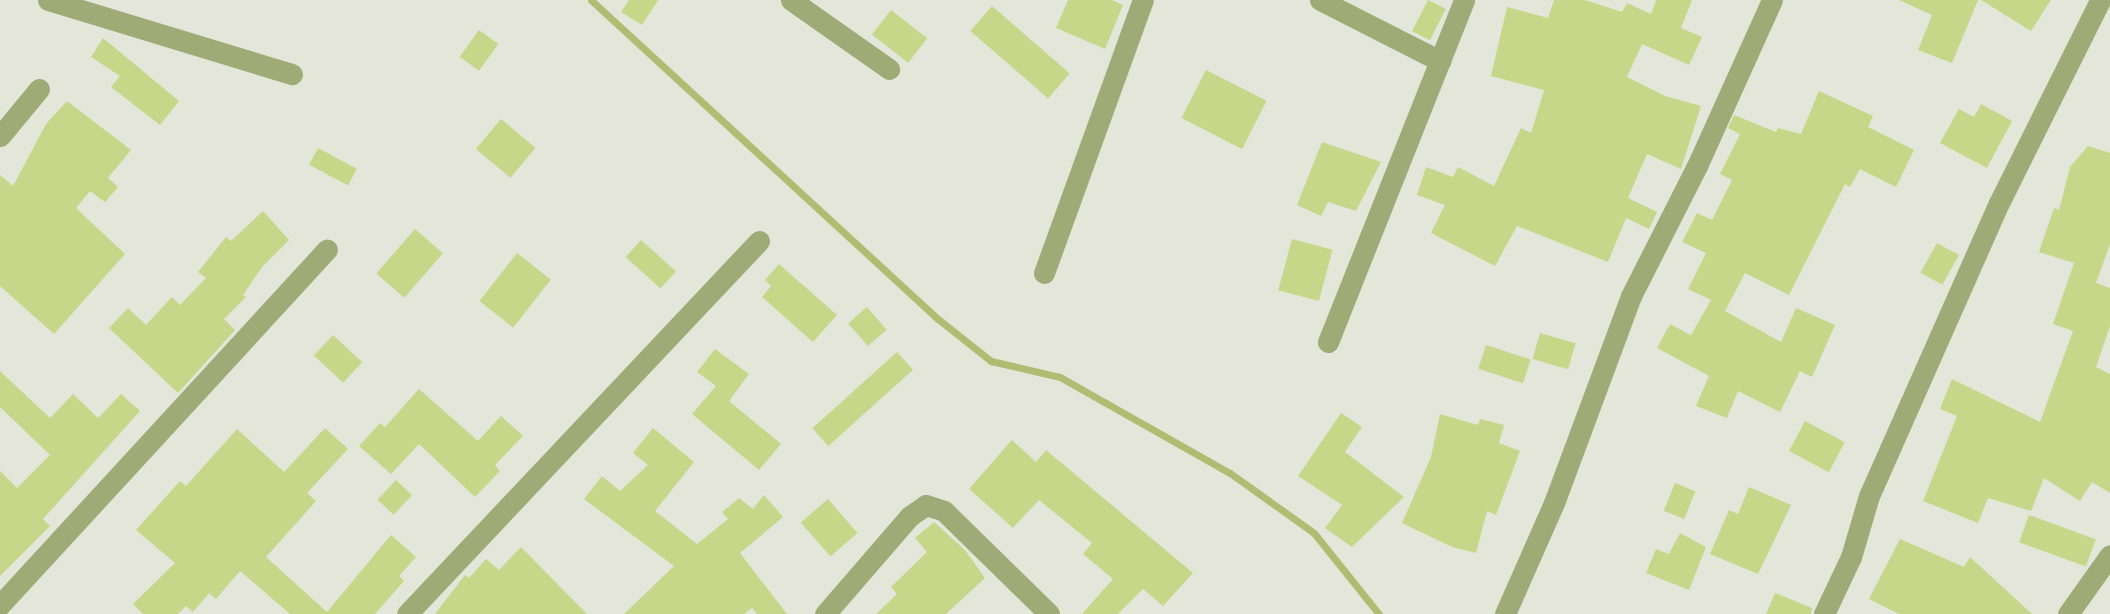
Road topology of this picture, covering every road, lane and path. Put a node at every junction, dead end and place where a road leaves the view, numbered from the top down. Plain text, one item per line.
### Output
1 (48, 0) edge
2 (791, 0) edge
3 (1143, 0) edge
4 (1320, 0) edge
5 (1464, 0) edge
6 (1772, 0) edge
7 (2099, 0) edge
8 (1440, 61) junction
9 (889, 69) dead end
10 (292, 74) dead end
11 (39, 89) dead end
12 (0, 136) edge
13 (759, 241) dead end
14 (327, 250) dead end
15 (1044, 273) dead end
16 (1328, 342) dead end
17 (2109, 558) edge
18 (0, 605) edge
19 (407, 614) edge
20 (825, 614) edge
21 (1049, 614) edge
22 (1506, 614) edge
23 (1824, 614) edge
24 (2068, 614) edge

1 - 10 street
2 - 9 street
3 - 15 street
4 - 8 street
5 - 8 street
6 - 22 street
7 - 23 street
8 - 16 street
11 - 12 street
13 - 19 street
14 - 18 street
17 - 24 street
20 - 21 street

